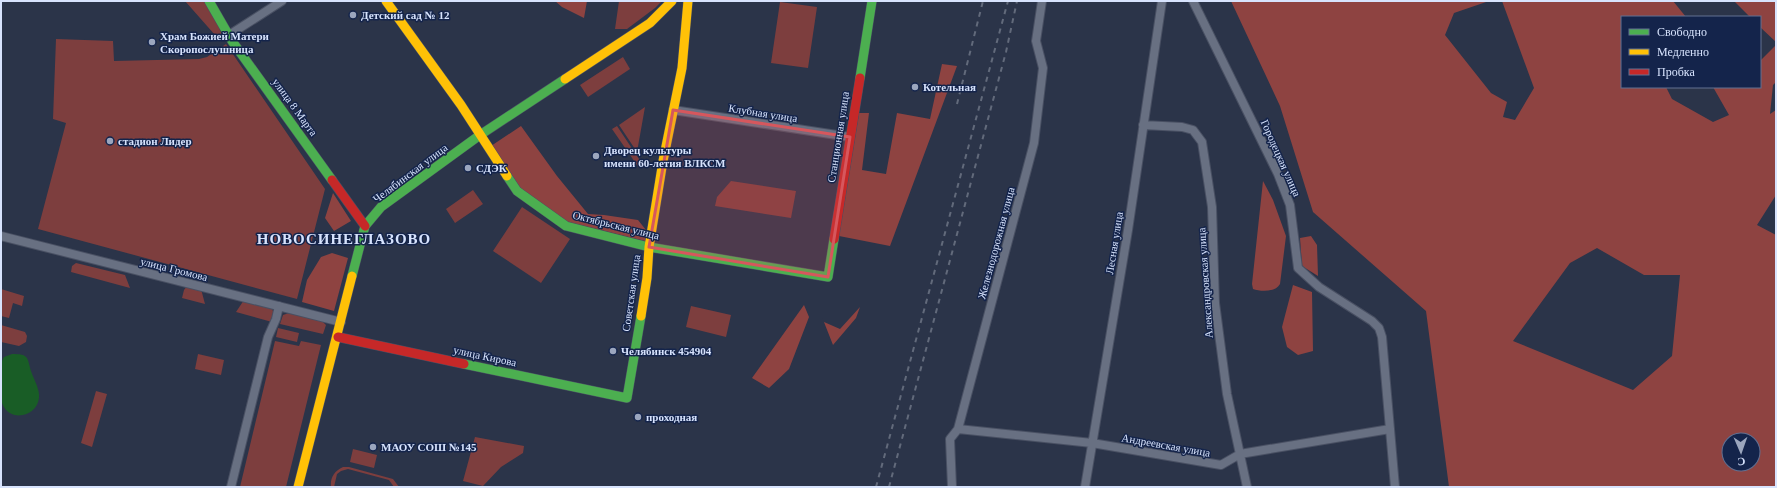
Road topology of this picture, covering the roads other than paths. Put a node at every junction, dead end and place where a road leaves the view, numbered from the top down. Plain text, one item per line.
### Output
1 (209, 1) edge
2 (282, 1) edge
3 (386, 1) edge
4 (672, 1) edge
5 (688, 1) edge
6 (872, 1) edge
7 (1042, 1) edge
8 (1162, 1) edge
9 (1193, 1) edge
10 (229, 35) junction
11 (673, 110) junction
12 (1143, 125) junction
13 (480, 135) junction
14 (850, 137) junction
15 (365, 226) junction
16 (1, 236) edge
17 (649, 247) junction
18 (828, 277) joint
19 (279, 306) junction
20 (341, 322) junction
21 (338, 337) junction
22 (627, 398) joint
23 (958, 429) junction
24 (1390, 429) junction
25 (1092, 443) junction
26 (1240, 454) junction
27 (231, 487) edge
28 (298, 487) edge
29 (952, 487) edge
30 (1085, 487) edge
31 (1247, 487) edge
32 (1394, 487) edge

1 - 10 street, улица 8 Марта
2 - 10 street
3 - 13 street, Октябрьская улица
4 - 13 street, Челябинская улица
5 - 11 street, Советская улица
6 - 14 street, Станционная улица
7 - 23 street, Железнодорожная улица
8 - 12 street, Лесная улица
9 - 24 street, Городецкая улица
10 - 15 street, улица 8 Марта
11 - 14 street, Клубная улица
11 - 17 street, Советская улица
12 - 25 street, Лесная улица
12 - 26 street, Александровская улица
13 - 15 street, Челябинская улица
13 - 17 street, Октябрьская улица
14 - 18 street, Станционная улица
15 - 20 street, Челябинская улица
16 - 19 street, улица Громова
17 - 18 street, Октябрьская улица
17 - 22 street, Советская улица
19 - 20 street, улица Громова
19 - 27 street
20 - 21 street, Челябинская улица
21 - 22 street, улица Кирова
21 - 28 street, Челябинская улица
23 - 25 street, Андреевская улица
23 - 29 street, Железнодорожная улица
24 - 26 street, Андреевская улица
24 - 32 street, Городецкая улица
25 - 26 street, Андреевская улица
25 - 30 street, Лесная улица
26 - 31 street, Александровская улица

